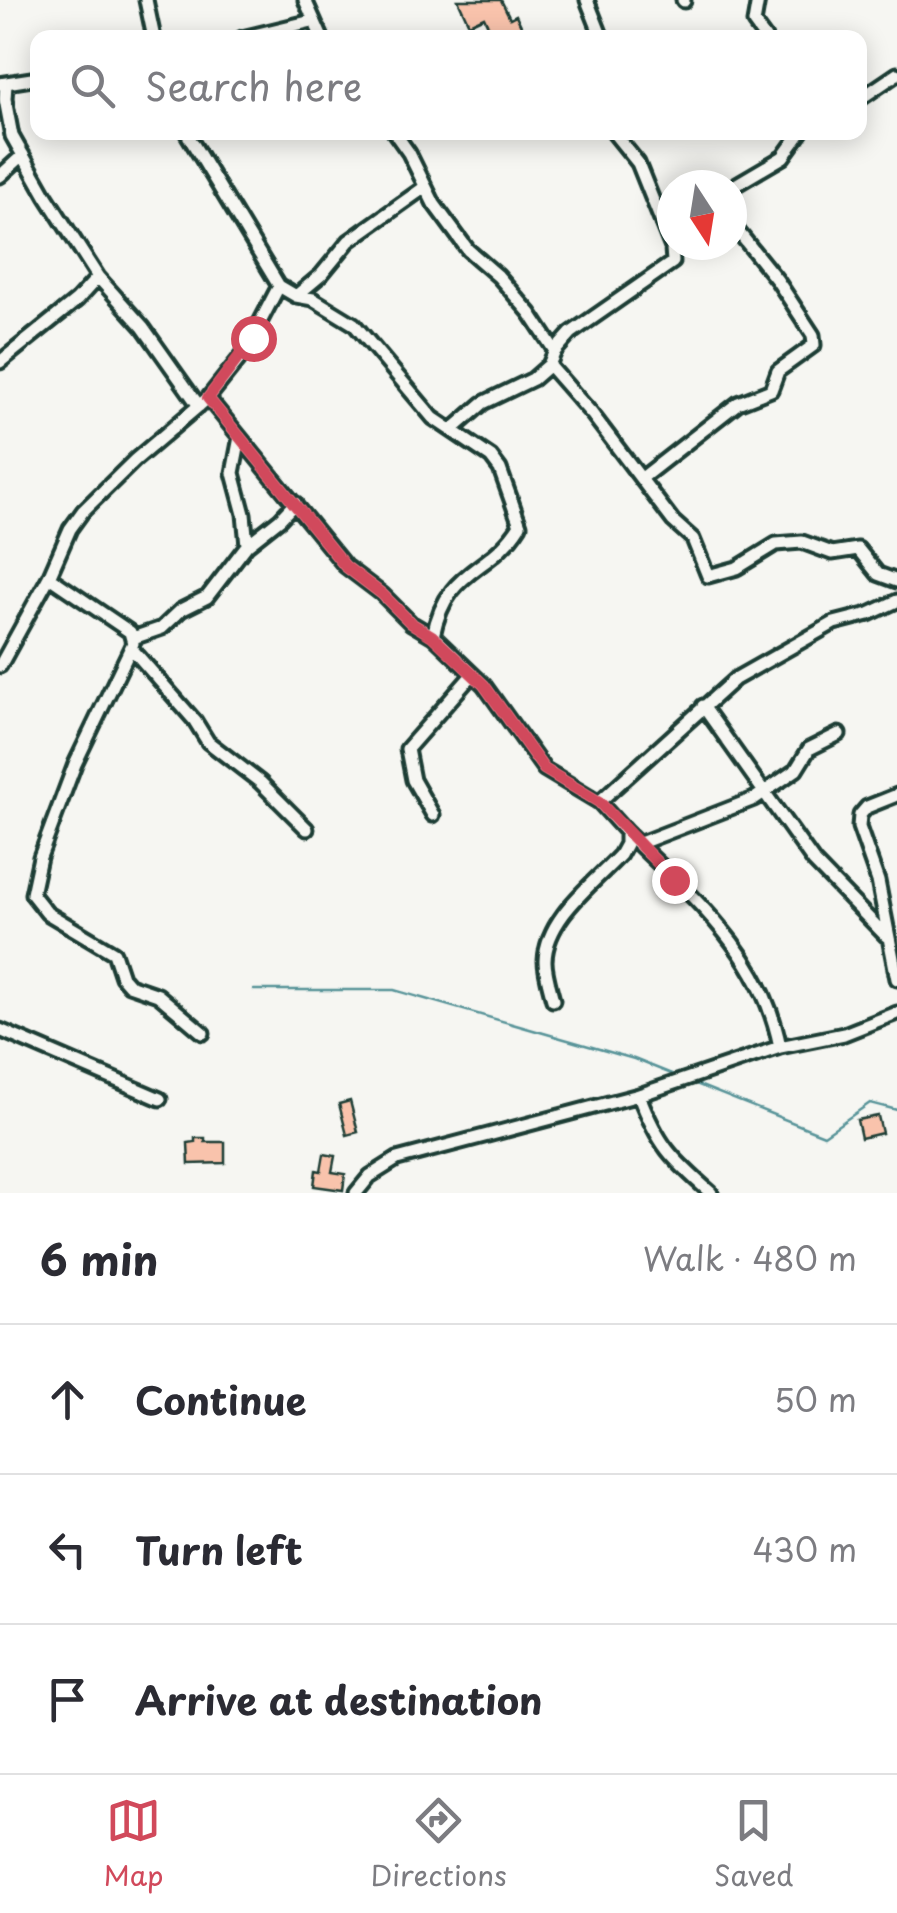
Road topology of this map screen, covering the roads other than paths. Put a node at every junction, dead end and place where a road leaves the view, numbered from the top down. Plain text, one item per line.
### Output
1 (146, 0) edge
2 (305, 0) edge
3 (587, 0) edge
4 (758, 0) edge
5 (312, 21) junction
6 (152, 30) edge
7 (275, 30) edge
8 (317, 30) edge
9 (599, 30) edge
10 (759, 30) edge
11 (897, 74) edge
12 (30, 79) edge
13 (3, 84) edge
14 (867, 94) edge
15 (191, 140) edge
16 (400, 140) edge
17 (619, 140) edge
18 (795, 140) edge
19 (23, 155) junction
20 (0, 176) edge
21 (747, 178) edge
22 (424, 187) junction
23 (747, 243) edge
24 (98, 277) junction
25 (279, 286) junction
26 (296, 296) junction
27 (555, 351) junction
28 (0, 362) edge
29 (549, 365) junction
30 (204, 402) junction
31 (452, 430) junction
32 (240, 437) junction
33 (642, 478) junction
34 (294, 503) junction
35 (248, 545) junction
36 (50, 577) junction
37 (897, 581) edge
38 (897, 601) edge
39 (432, 636) junction
40 (132, 644) junction
41 (0, 666) edge
42 (472, 675) junction
43 (703, 706) junction
44 (839, 734) dead end
45 (762, 794) junction
46 (897, 795) edge
47 (599, 802) junction
48 (433, 815) dead end
49 (307, 829) dead end
50 (626, 832) junction
51 (638, 844) junction
52 (886, 936) junction
53 (897, 979) edge
54 (553, 1000) dead end
55 (897, 1013) edge
56 (0, 1030) edge
57 (202, 1033) dead end
58 (780, 1048) junction
59 (639, 1094) junction
60 (160, 1099) dead end
61 (356, 1193) edge
62 (711, 1193) edge

1 - 6 street
2 - 5 street
3 - 9 street
4 - 10 street
5 - 7 street
5 - 8 street
11 - 14 street
12 - 13 street
13 - 19 street
15 - 25 street
16 - 22 street
17 - 27 street
18 - 21 street
19 - 20 street
19 - 24 street
22 - 26 street
22 - 27 street
23 - 33 street
24 - 28 street
24 - 30 street
25 - 26 street
25 - 30 street
26 - 31 street
27 - 29 street
29 - 31 street
29 - 33 street
30 - 32 street
30 - 36 street
31 - 39 street
32 - 34 street
32 - 35 street
33 - 37 street
34 - 35 street
34 - 39 street
35 - 40 street
36 - 40 street
36 - 41 street
38 - 43 street
39 - 42 street
40 - 49 street
40 - 57 street
42 - 47 street
42 - 48 street
43 - 45 street
43 - 47 street
44 - 45 street
45 - 51 street
45 - 52 street
46 - 52 street
47 - 50 street
50 - 51 street
50 - 54 street
51 - 58 street
52 - 53 street
55 - 58 street
56 - 60 street
58 - 59 street
59 - 61 street
59 - 62 street

